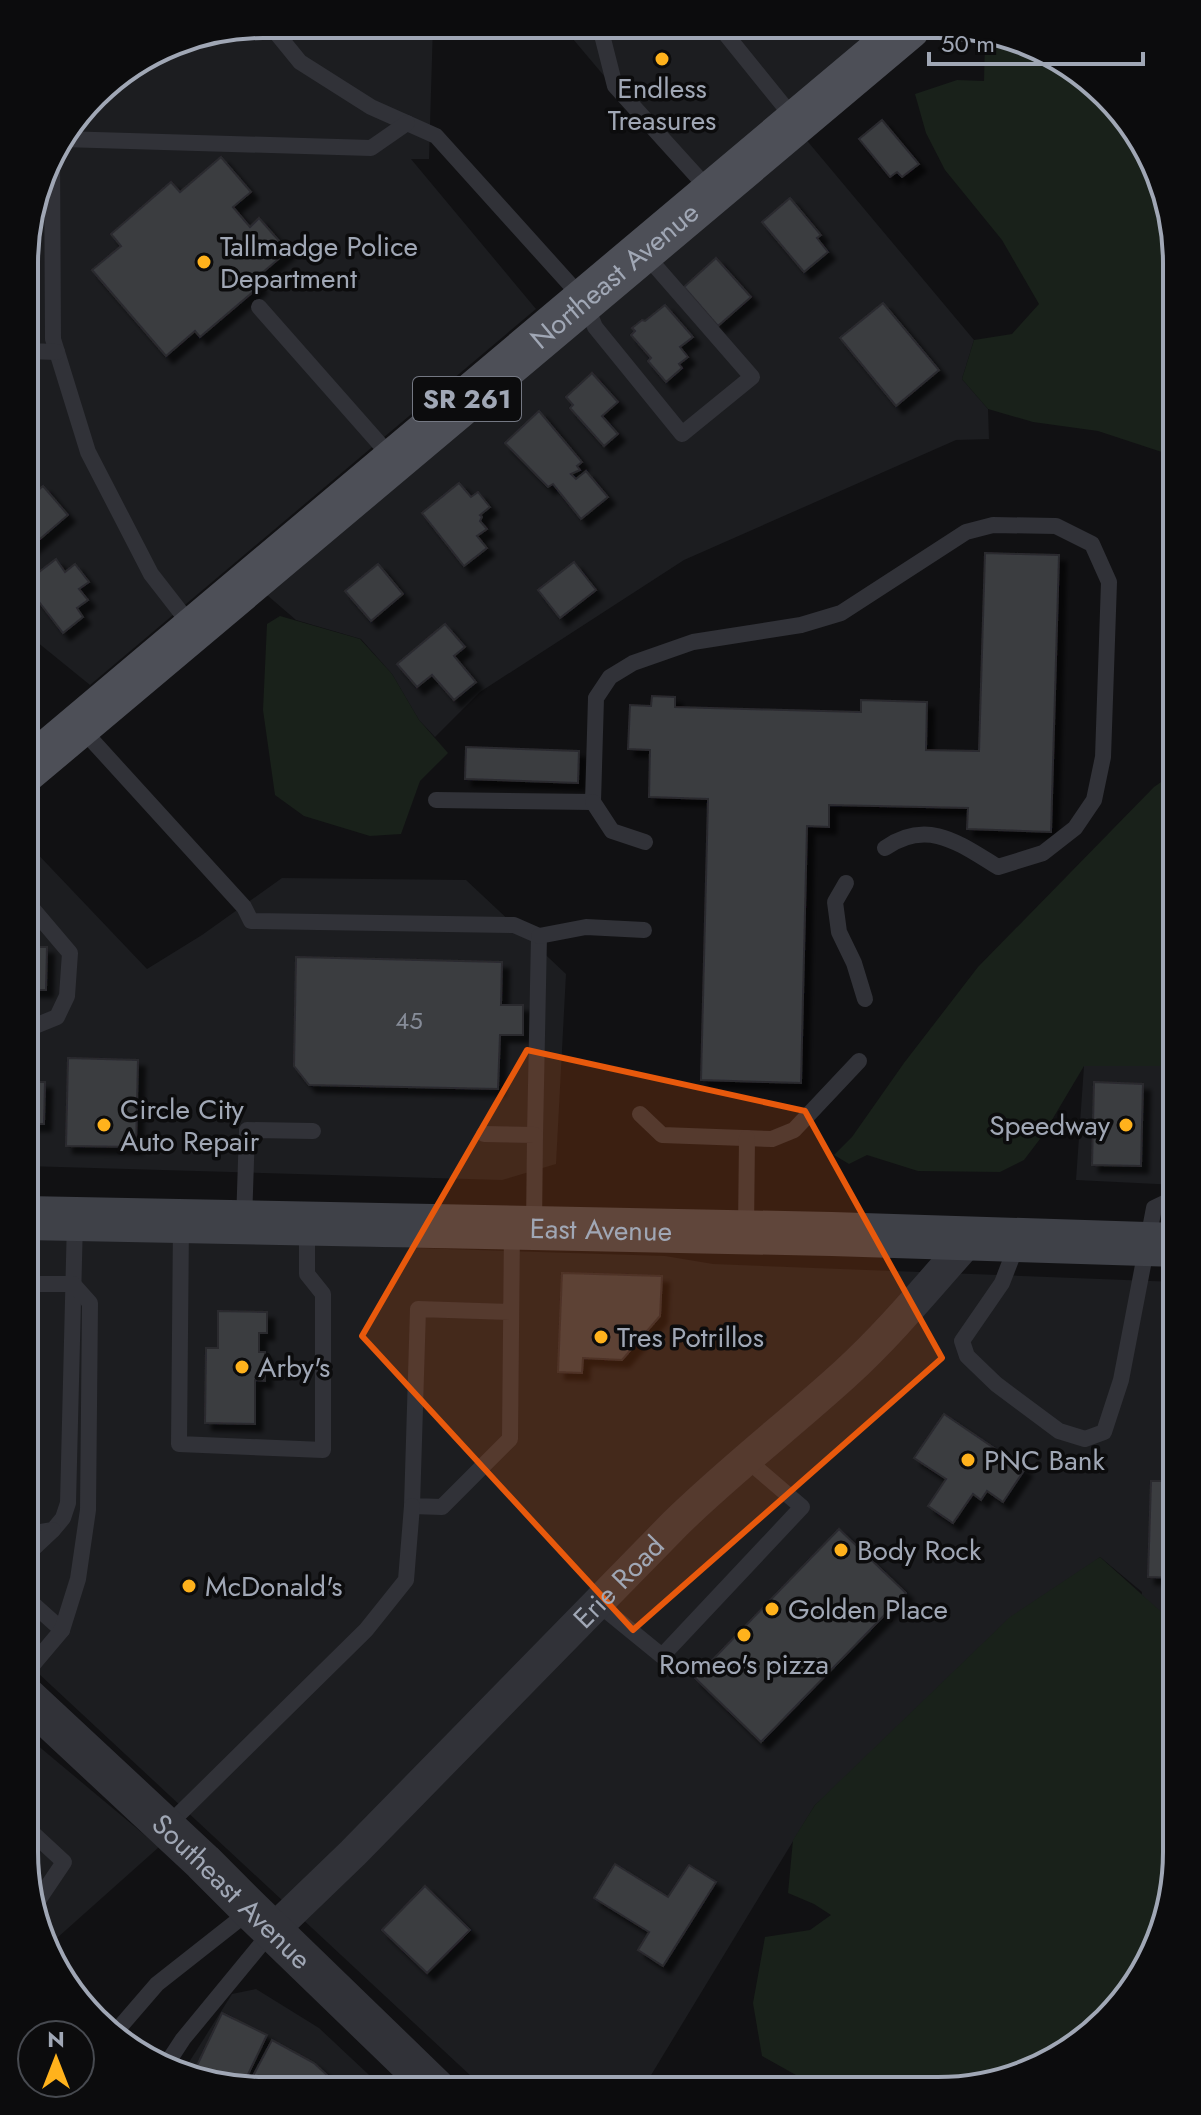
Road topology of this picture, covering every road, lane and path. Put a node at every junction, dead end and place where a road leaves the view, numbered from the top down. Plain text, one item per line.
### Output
1 (280, 38) edge
2 (603, 38) edge
3 (729, 38) edge
4 (896, 38) edge
5 (797, 122) junction
6 (407, 123) junction
7 (75, 139) edge
8 (52, 185) edge
9 (712, 193) junction
10 (643, 251) junction
11 (584, 300) junction
12 (259, 307) dead end
13 (38, 351) edge
14 (57, 352) junction
15 (394, 460) junction
16 (194, 629) junction
17 (78, 726) junction
18 (38, 760) edge
19 (436, 800) dead end
20 (593, 802) junction
21 (645, 842) dead end
22 (885, 848) dead end
23 (846, 883) dead end
24 (38, 915) edge
25 (644, 930) dead end
26 (539, 936) junction
27 (865, 999) dead end
28 (38, 1025) edge
29 (859, 1061) dead end
30 (640, 1114) dead end
31 (313, 1131) dead end
32 (484, 1134) dead end
33 (535, 1135) junction
34 (747, 1138) junction
35 (1163, 1204) edge
36 (38, 1218) edge
37 (75, 1219) junction
38 (181, 1221) junction
39 (244, 1222) junction
40 (307, 1223) junction
41 (523, 1227) junction
42 (745, 1232) junction
43 (971, 1238) junction
44 (1018, 1240) junction
45 (1162, 1244) edge
46 (38, 1284) edge
47 (73, 1284) junction
48 (511, 1312) junction
49 (746, 1459) junction
50 (412, 1506) junction
51 (53, 1530) junction
52 (38, 1532) edge
53 (38, 1544) edge
54 (597, 1603) junction
55 (38, 1609) edge
56 (62, 1630) junction
57 (38, 1658) edge
58 (38, 1708) edge
59 (166, 1827) junction
60 (38, 1838) edge
61 (42, 1895) edge
62 (261, 1920) junction
63 (121, 2026) edge
64 (171, 2057) edge
65 (413, 2077) edge

1 - 6 lane
2 - 9 lane
3 - 5 lane
4 - 5 main road, Northeast Avenue / SR 261
5 - 9 main road, Northeast Avenue / SR 261
6 - 7 lane
6 - 11 lane
8 - 14 lane
9 - 10 main road, Northeast Avenue / SR 261
10 - 11 main road, Northeast Avenue / SR 261
10 - 11 lane
11 - 15 main road, Northeast Avenue / SR 261
12 - 15 lane
13 - 14 lane
14 - 16 lane
15 - 16 main road, Northeast Avenue / SR 261
16 - 17 main road, Northeast Avenue / SR 261
17 - 18 main road, Northeast Avenue / SR 261
17 - 26 lane
19 - 20 lane
20 - 21 lane
20 - 22 lane
23 - 27 lane
24 - 28 lane
25 - 26 lane
26 - 33 lane
29 - 34 lane
30 - 34 lane
31 - 39 lane
32 - 33 lane
33 - 41 lane
34 - 42 lane
35 - 45 lane
36 - 37 main road, East Avenue
37 - 38 main road, East Avenue
37 - 47 lane
38 - 39 main road, East Avenue
38 - 40 lane
39 - 40 main road, East Avenue
40 - 41 main road, East Avenue
41 - 42 main road, East Avenue
41 - 48 lane
42 - 43 main road, East Avenue
43 - 44 main road, East Avenue
43 - 49 street, Erie Road
44 - 45 main road, East Avenue
44 - 45 lane
46 - 47 lane
47 - 51 lane
47 - 56 lane
48 - 50 lane
48 - 50 lane
49 - 54 street, Erie Road
49 - 54 lane
50 - 59 lane
51 - 52 lane
51 - 53 lane
54 - 62 street, Erie Road
55 - 56 lane
56 - 57 lane
58 - 59 street, Southeast Avenue
59 - 62 street, Southeast Avenue
60 - 61 lane
62 - 63 lane
62 - 64 lane
62 - 65 street, Southeast Avenue

